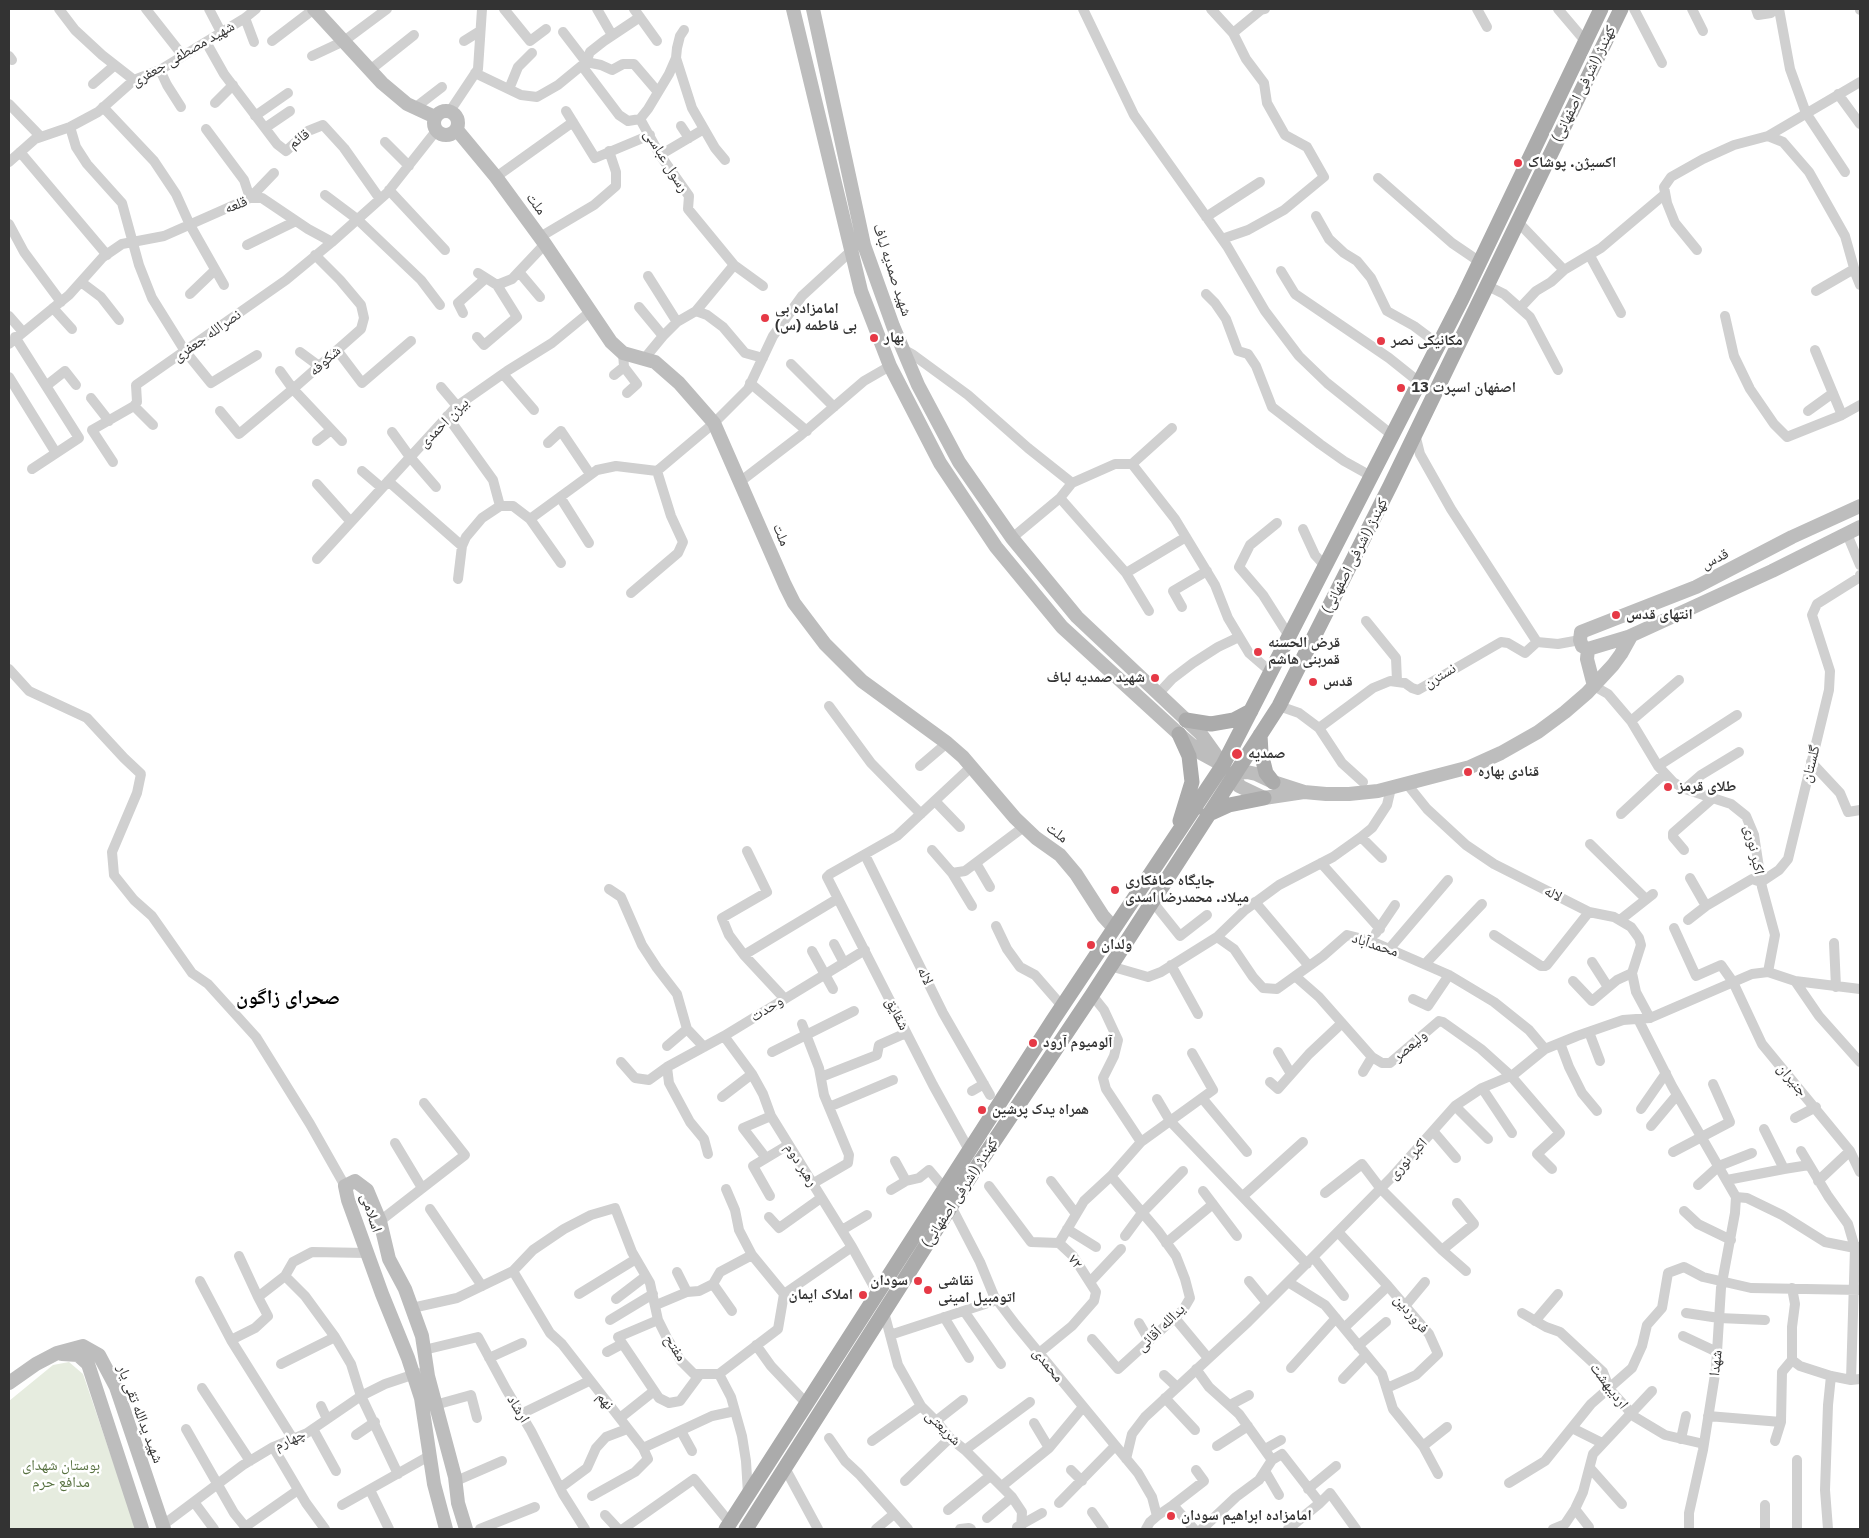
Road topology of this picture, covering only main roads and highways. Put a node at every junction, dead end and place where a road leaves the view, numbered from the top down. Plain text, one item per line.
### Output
1 (314, 9) edge
2 (793, 9) edge
3 (813, 9) edge
4 (1601, 9) edge
5 (1621, 9) edge
6 (436, 124) junction
7 (457, 130) junction
8 (1524, 170) junction
9 (1538, 179) junction
10 (850, 184) junction
11 (836, 188) junction
12 (1860, 506) edge
13 (1860, 527) edge
14 (1631, 636) junction
15 (1583, 641) junction
16 (1136, 672) junction
17 (1126, 686) junction
18 (1594, 686) junction
19 (1252, 710) junction
20 (1186, 720) junction
21 (1179, 734) junction
22 (1260, 736) junction
23 (1229, 769) junction
24 (1273, 782) junction
25 (1304, 792) junction
26 (1264, 798) junction
27 (1207, 815) junction
28 (1176, 836) junction
29 (1113, 928) junction
30 (56, 1353) junction
31 (420, 1372) junction
32 (9, 1383) edge
33 (728, 1526) edge
34 (163, 1527) edge
35 (142, 1529) edge
36 (446, 1529) edge
37 (466, 1529) edge
38 (746, 1529) edge

1 - 6 main road
2 - 11 main road
3 - 10 main road, شهید صمدیه لباف
4 - 8 main road, کهندژ (اشرفی اصفهانی)
5 - 9 main road, کهندژ (اشرفی اصفهانی)
6 - 7 main road
6 - 7 main road
7 - 29 main road, ملت
8 - 9 main road
8 - 19 main road, کهندژ (اشرفی اصفهانی)
9 - 22 main road, کهندژ (اشرفی اصفهانی)
10 - 11 main road
10 - 16 main road, شهید صمدیه لباف
11 - 17 main road
12 - 15 main road, قدس
13 - 14 main road
14 - 15 main road
14 - 18 main road
15 - 18 main road
16 - 17 main road
16 - 20 main road, شهید صمدیه لباف
17 - 21 main road
18 - 25 main road
19 - 20 main road
19 - 23 main road, کهندژ (اشرفی اصفهانی)
20 - 23 main road, شهید صمدیه لباف
21 - 23 main road
21 - 28 main road
22 - 23 main road, کهندژ (اشرفی اصفهانی)
22 - 24 main road
23 - 24 main road
23 - 26 main road
23 - 27 main road, کهندژ (اشرفی اصفهانی)
23 - 28 main road, کهندژ (اشرفی اصفهانی)
24 - 25 main road
25 - 26 main road
26 - 27 main road
27 - 38 main road, کهندژ (اشرفی اصفهانی)
28 - 29 main road, کهندژ (اشرفی اصفهانی)
29 - 33 main road, کهندژ (اشرفی اصفهانی)
30 - 32 main road, شهید یدالله تقی یار
30 - 34 main road, شهید یدالله تقی یار
30 - 35 main road
31 - 31 main road, اسلامی
31 - 36 main road, اسلامی
31 - 37 main road, اسلامی

